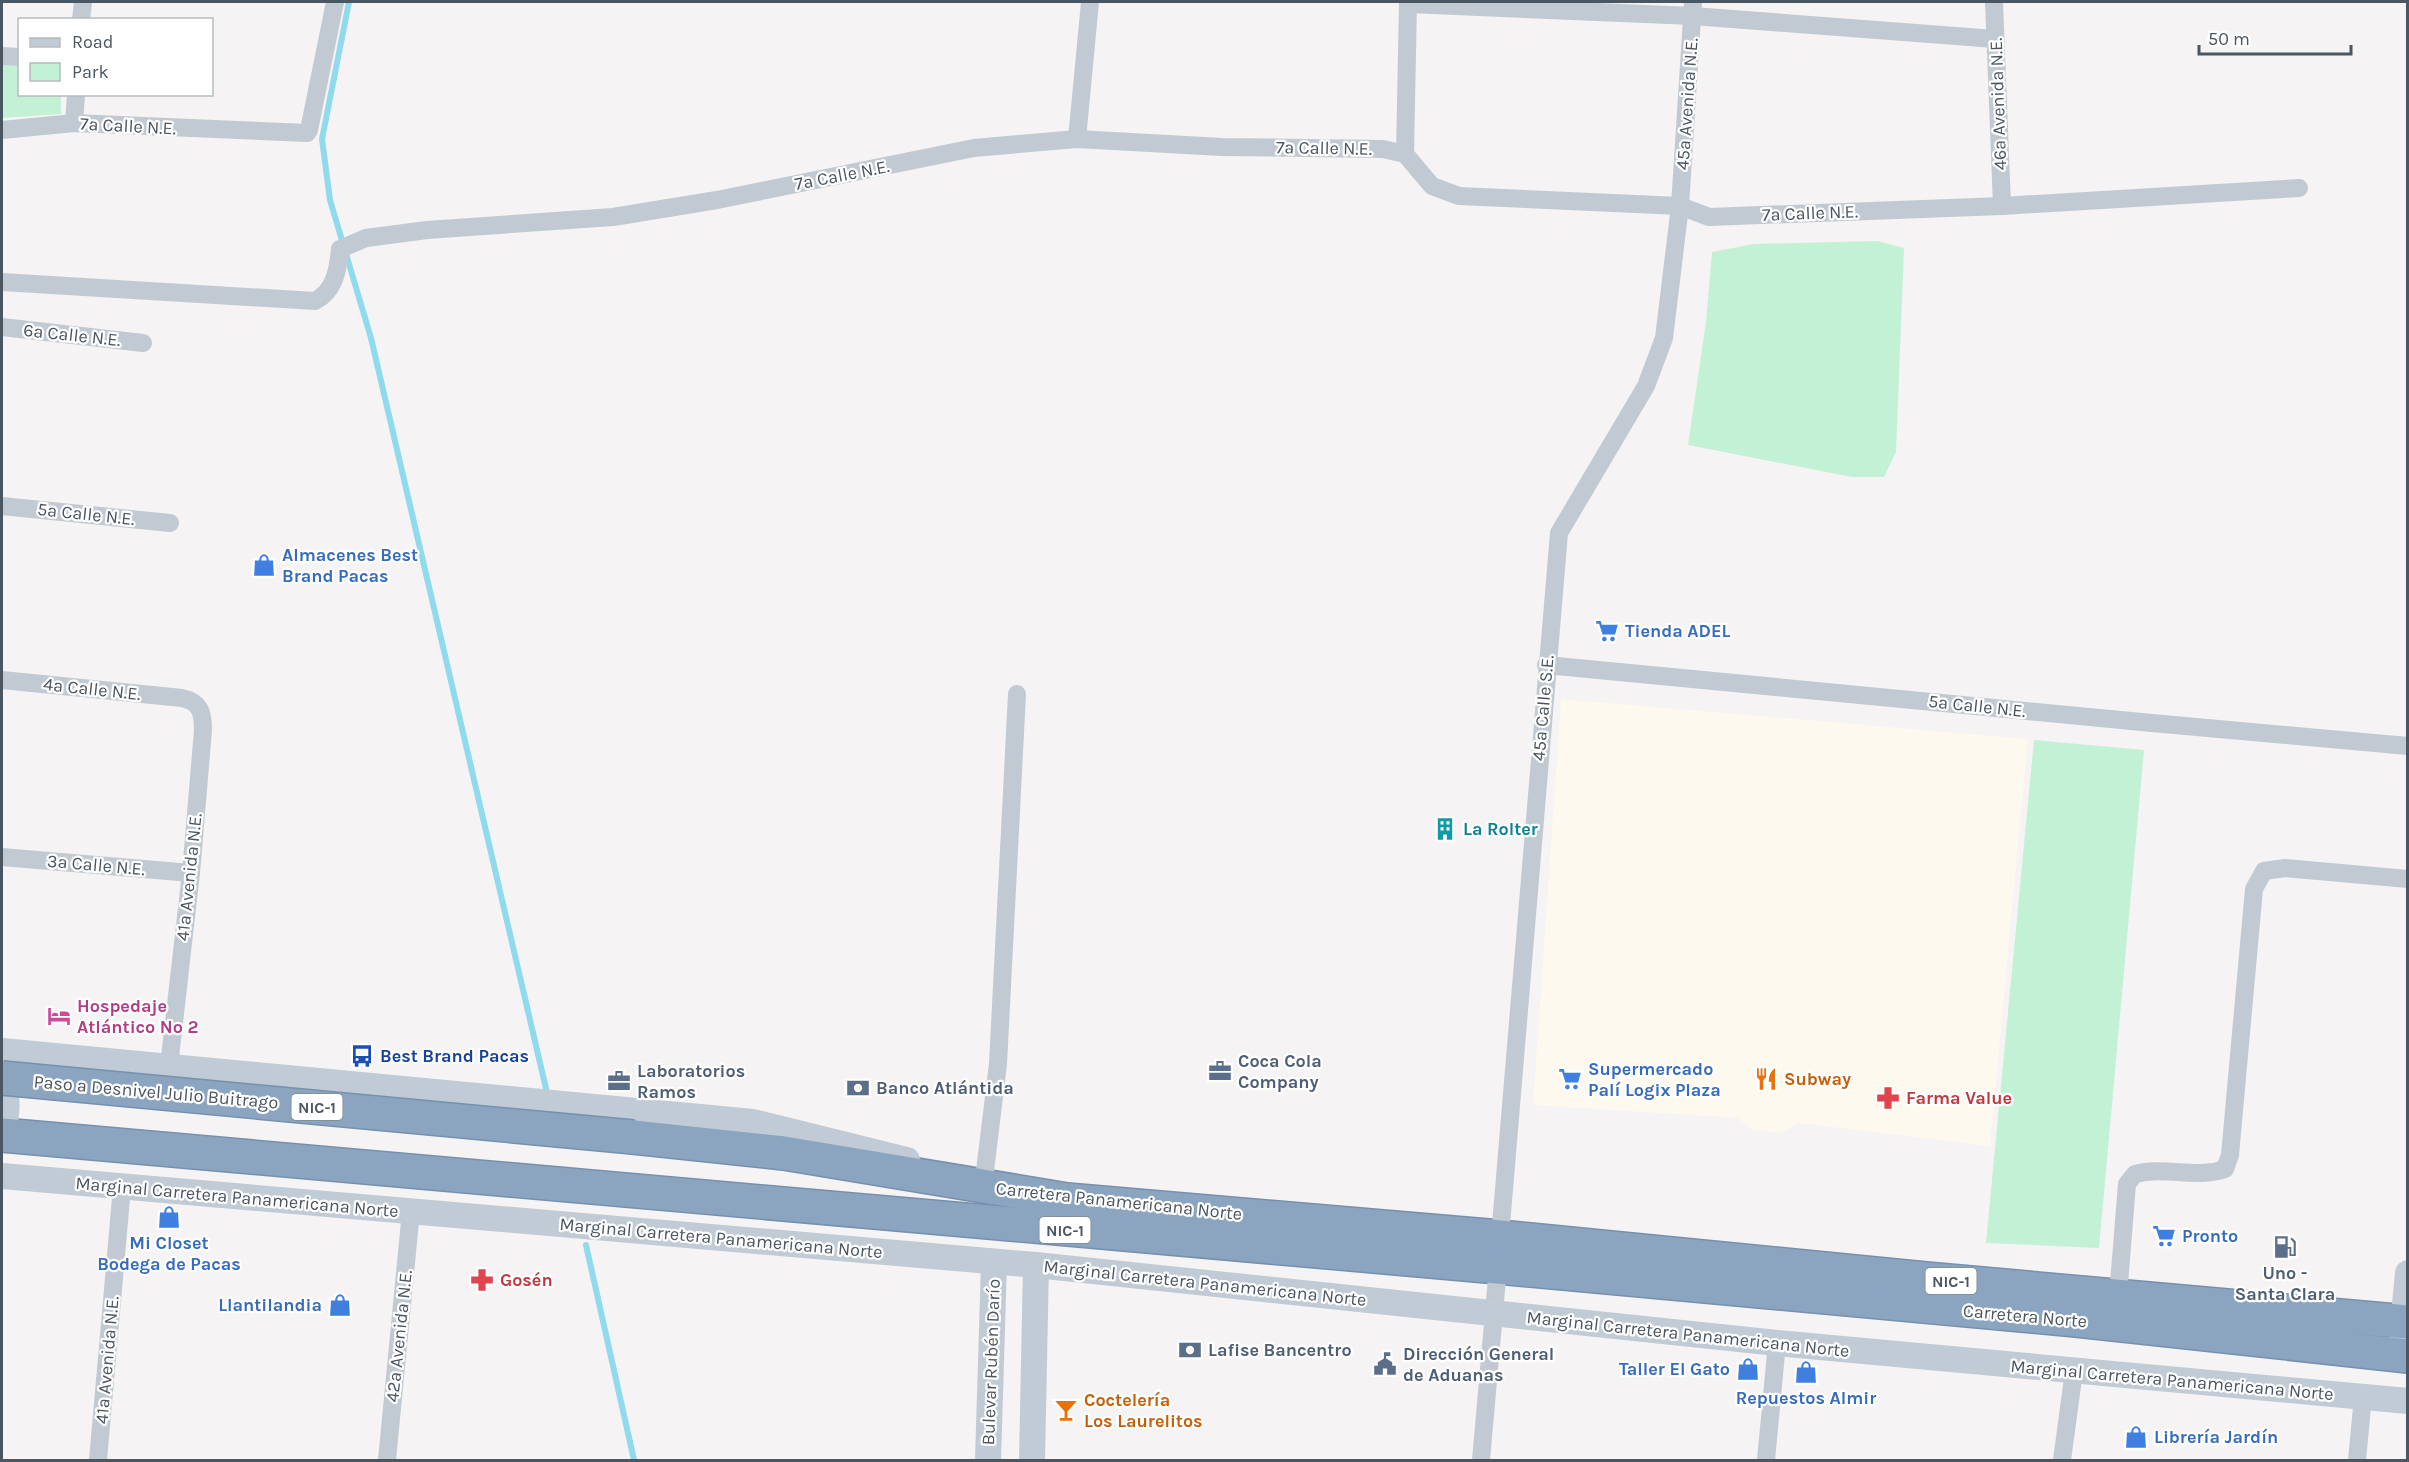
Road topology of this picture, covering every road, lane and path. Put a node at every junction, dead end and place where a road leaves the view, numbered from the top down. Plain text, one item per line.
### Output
1 (83, 2) edge
2 (335, 2) edge
3 (1090, 2) edge
4 (1994, 2) edge
5 (1408, 3) edge
6 (1693, 9) edge
7 (81, 18) edge
8 (1995, 39) junction
9 (2, 56) edge
10 (18, 57) edge
11 (76, 96) edge
12 (74, 123) junction
13 (2, 130) edge
14 (1077, 139) junction
15 (1405, 154) junction
16 (2300, 189) dead end
17 (1680, 206) junction
18 (2002, 206) junction
19 (2, 282) edge
20 (2, 327) edge
21 (144, 343) dead end
22 (2, 506) edge
23 (170, 523) dead end
24 (1546, 665) junction
25 (2, 680) edge
26 (1017, 694) dead end
27 (182, 698) joint
28 (2408, 746) edge
29 (2, 857) edge
30 (191, 873) junction
31 (2408, 879) edge
32 (2, 1051) edge
33 (169, 1066) junction
34 (2, 1077) edge
35 (2, 1133) edge
36 (633, 1137) joint
37 (2, 1176) edge
38 (984, 1179) junction
39 (122, 1187) junction
40 (1067, 1200) junction
41 (411, 1211) junction
42 (1499, 1252) junction
43 (994, 1263) junction
44 (1036, 1265) junction
45 (2408, 1272) edge
46 (2118, 1296) junction
47 (1495, 1314) junction
48 (2406, 1322) edge
49 (1778, 1343) junction
50 (2404, 1355) edge
51 (2074, 1371) junction
52 (2362, 1397) junction
53 (2408, 1401) edge
54 (98, 1461) edge
55 (387, 1461) edge
56 (988, 1461) edge
57 (1032, 1461) edge
58 (1481, 1461) edge
59 (1766, 1461) edge
60 (2062, 1461) edge
61 (2357, 1461) edge

1 - 7 street
2 - 12 street, 7a Calle N.E.
3 - 14 street
4 - 8 street, 46a Avenida N.E.
5 - 6 street
5 - 15 street
6 - 8 street
6 - 17 street, 45a Avenida N.E.
8 - 18 street, 46a Avenida N.E.
9 - 10 street
11 - 12 street
12 - 13 street, 7a Calle N.E.
14 - 15 street, 7a Calle N.E.
14 - 19 street, 7a Calle N.E.
15 - 17 street, 7a Calle N.E.
16 - 18 street, 7a Calle N.E.
17 - 18 street, 7a Calle N.E.
17 - 24 street, 45a Calle S.E.
20 - 21 street, 6a Calle N.E.
22 - 23 street, 5a Calle N.E.
24 - 28 street, 5a Calle N.E.
24 - 42 street, 45a Calle S.E.
25 - 27 street, 4a Calle N.E.
26 - 38 street
27 - 30 street, 41a Avenida N.E.
29 - 30 street, 3a Calle N.E.
30 - 33 street, 41a Avenida N.E.
31 - 46 street
32 - 33 street
33 - 38 street
34 - 35 street
34 - 36 highway, Paso a Desnivel Julio Buitrago / NIC-1, bridge
35 - 42 highway, Carretera Panamericana Norte / NIC-1
36 - 40 highway, Carretera Panamericana Norte / NIC-1
37 - 39 street, Marginal Carretera Panamericana Norte
38 - 40 street
39 - 41 street, Marginal Carretera Panamericana Norte
39 - 54 street, 41a Avenida N.E.
40 - 42 highway, Carretera Panamericana Norte / NIC-1
41 - 43 street, Marginal Carretera Panamericana Norte
41 - 55 street, 42a Avenida N.E.
42 - 46 highway, Carretera Norte / NIC-1
42 - 47 street, 45a Calle S.E.
42 - 50 highway, Carretera Norte / NIC-1
43 - 44 street, Marginal Carretera Panamericana Norte
43 - 56 street, Bulevar Rubén Darío
44 - 47 street, Marginal Carretera Panamericana Norte
44 - 57 street
45 - 48 street
46 - 48 highway, Carretera Norte / NIC-1
47 - 49 street, Marginal Carretera Panamericana Norte
47 - 58 street, 45a Calle S.E.
48 - 50 street
49 - 51 street, Marginal Carretera Panamericana Norte
49 - 59 street
51 - 52 street, Marginal Carretera Panamericana Norte
51 - 60 street
52 - 53 street, Marginal Carretera Panamericana Norte
52 - 61 street

